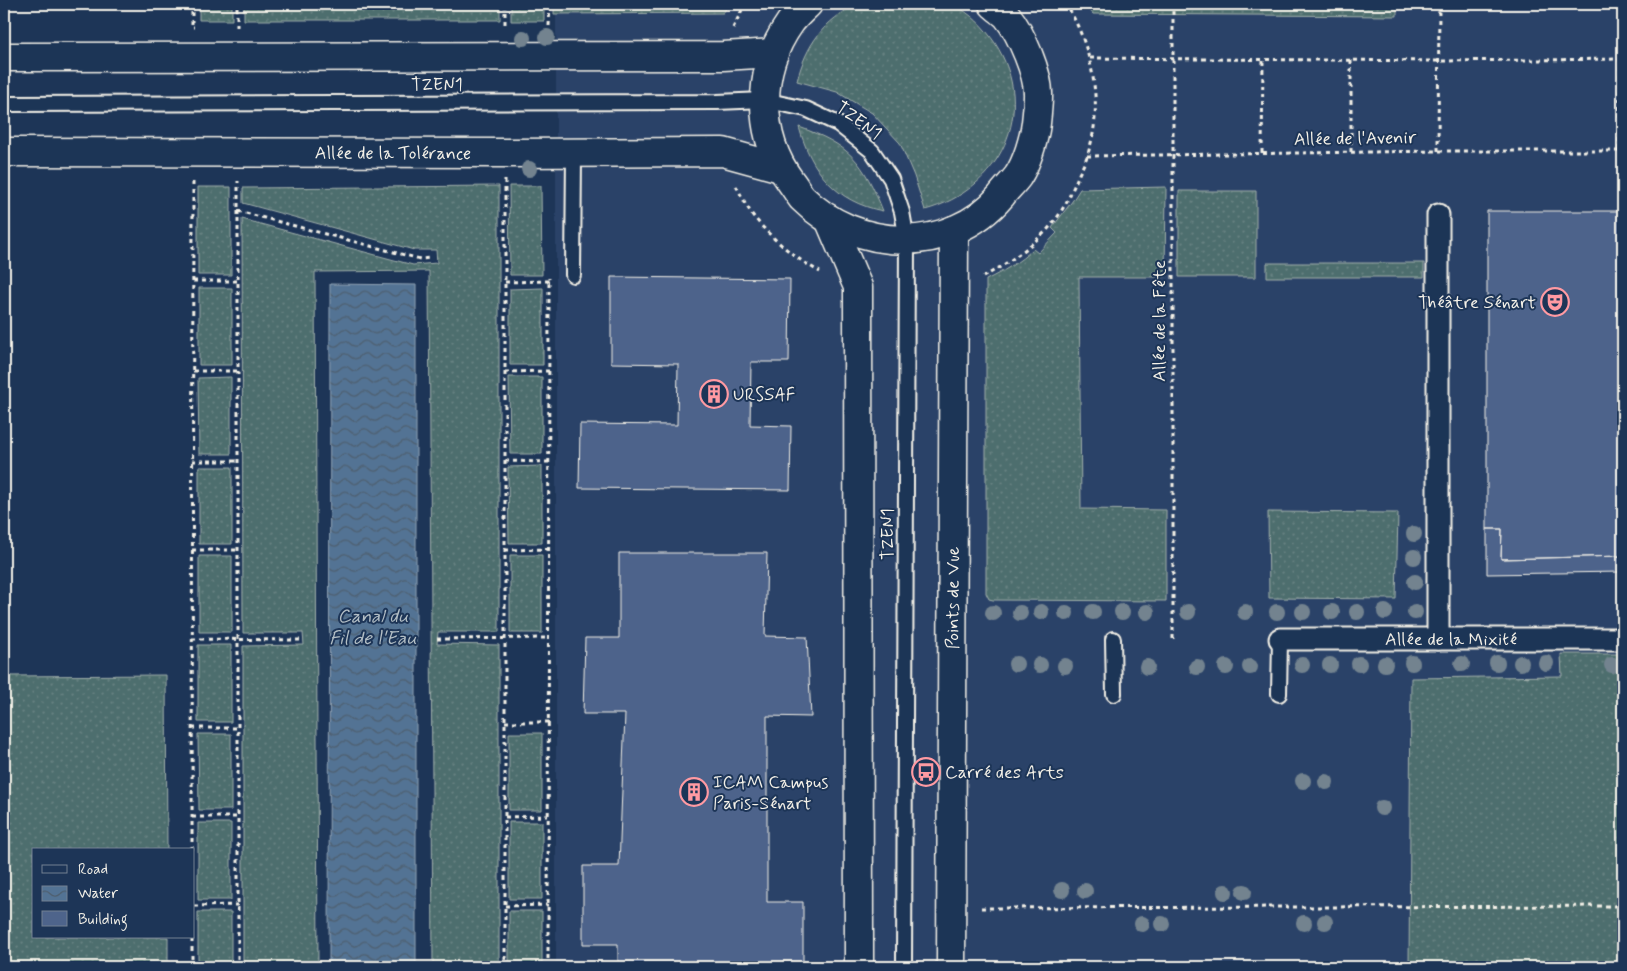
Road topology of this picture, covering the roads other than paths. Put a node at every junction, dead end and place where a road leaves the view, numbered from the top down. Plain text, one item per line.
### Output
1 (808, 4) edge
2 (993, 4) edge
3 (774, 53) junction
4 (4, 57) edge
5 (764, 100) junction
6 (4, 104) edge
7 (4, 152) edge
8 (574, 153) junction
9 (780, 168) junction
10 (1438, 215) dead end
11 (829, 220) junction
12 (954, 230) junction
13 (908, 240) junction
14 (573, 275) dead end
15 (1113, 639) dead end
16 (1438, 639) junction
17 (1623, 639) edge
18 (1280, 640) joint
19 (1114, 694) dead end
20 (1279, 694) dead end
21 (859, 967) edge
22 (904, 967) edge
23 (951, 967) edge

1 - 3 street
2 - 12 street
3 - 4 street
3 - 5 street
5 - 6 lane, TZEN1
5 - 9 street
5 - 13 lane, TZEN1
7 - 8 street, Allée de la Tolérance
8 - 9 street, Allée de la Tolérance
8 - 14 lane
9 - 11 street
10 - 16 street
11 - 13 street
11 - 21 street
12 - 13 street
12 - 23 street, Points de Vue
13 - 22 lane, TZEN1
15 - 19 lane
16 - 17 street, Allée de la Mixité
16 - 18 street, Allée de la Mixité
18 - 20 lane

